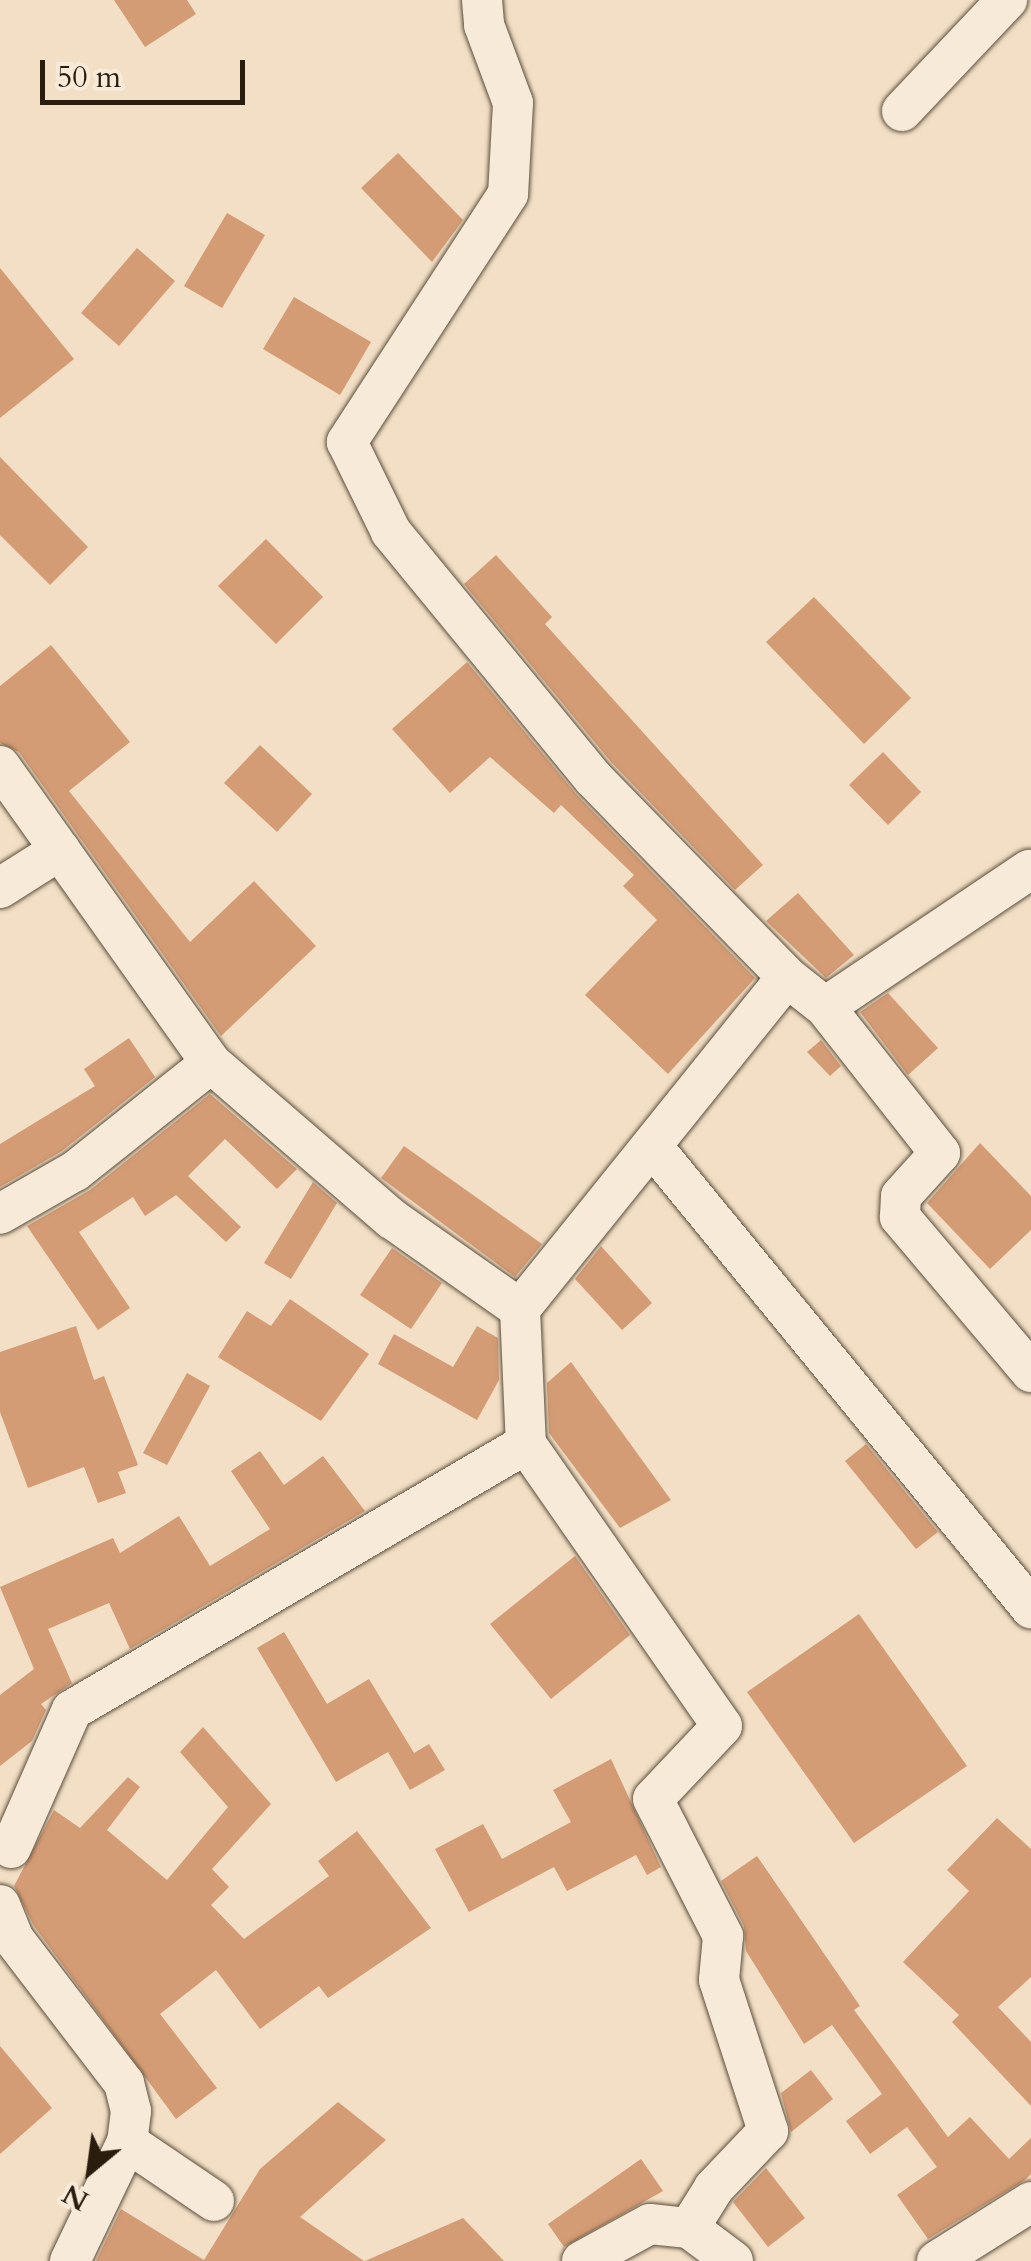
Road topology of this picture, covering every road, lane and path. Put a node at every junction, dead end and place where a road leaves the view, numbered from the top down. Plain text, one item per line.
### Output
1 (482, 0) edge
2 (1007, 0) edge
3 (902, 110) dead end
4 (0, 766) edge
5 (60, 850) junction
6 (1030, 870) edge
7 (0, 888) edge
8 (787, 977) junction
9 (824, 1007) junction
10 (211, 1062) junction
11 (652, 1146) junction
12 (0, 1214) edge
13 (520, 1309) junction
14 (1031, 1372) edge
15 (526, 1444) junction
16 (1031, 1608) edge
17 (5, 1838) edge
18 (0, 1904) edge
19 (127, 2142) junction
20 (214, 2200) dead end
21 (1031, 2202) edge
22 (689, 2228) junction
23 (70, 2261) edge
24 (582, 2261) edge
25 (732, 2261) edge
26 (937, 2261) edge

1 - 8 street
2 - 3 street
4 - 5 street
5 - 7 street
5 - 10 street
6 - 9 street
8 - 9 street
8 - 11 street
9 - 14 street
10 - 12 street
10 - 13 street
11 - 13 street
11 - 16 street
13 - 15 street
15 - 17 street
15 - 22 street
17 - 18 street
18 - 19 street
19 - 20 street
19 - 23 street
21 - 26 street
22 - 24 street
22 - 25 street

